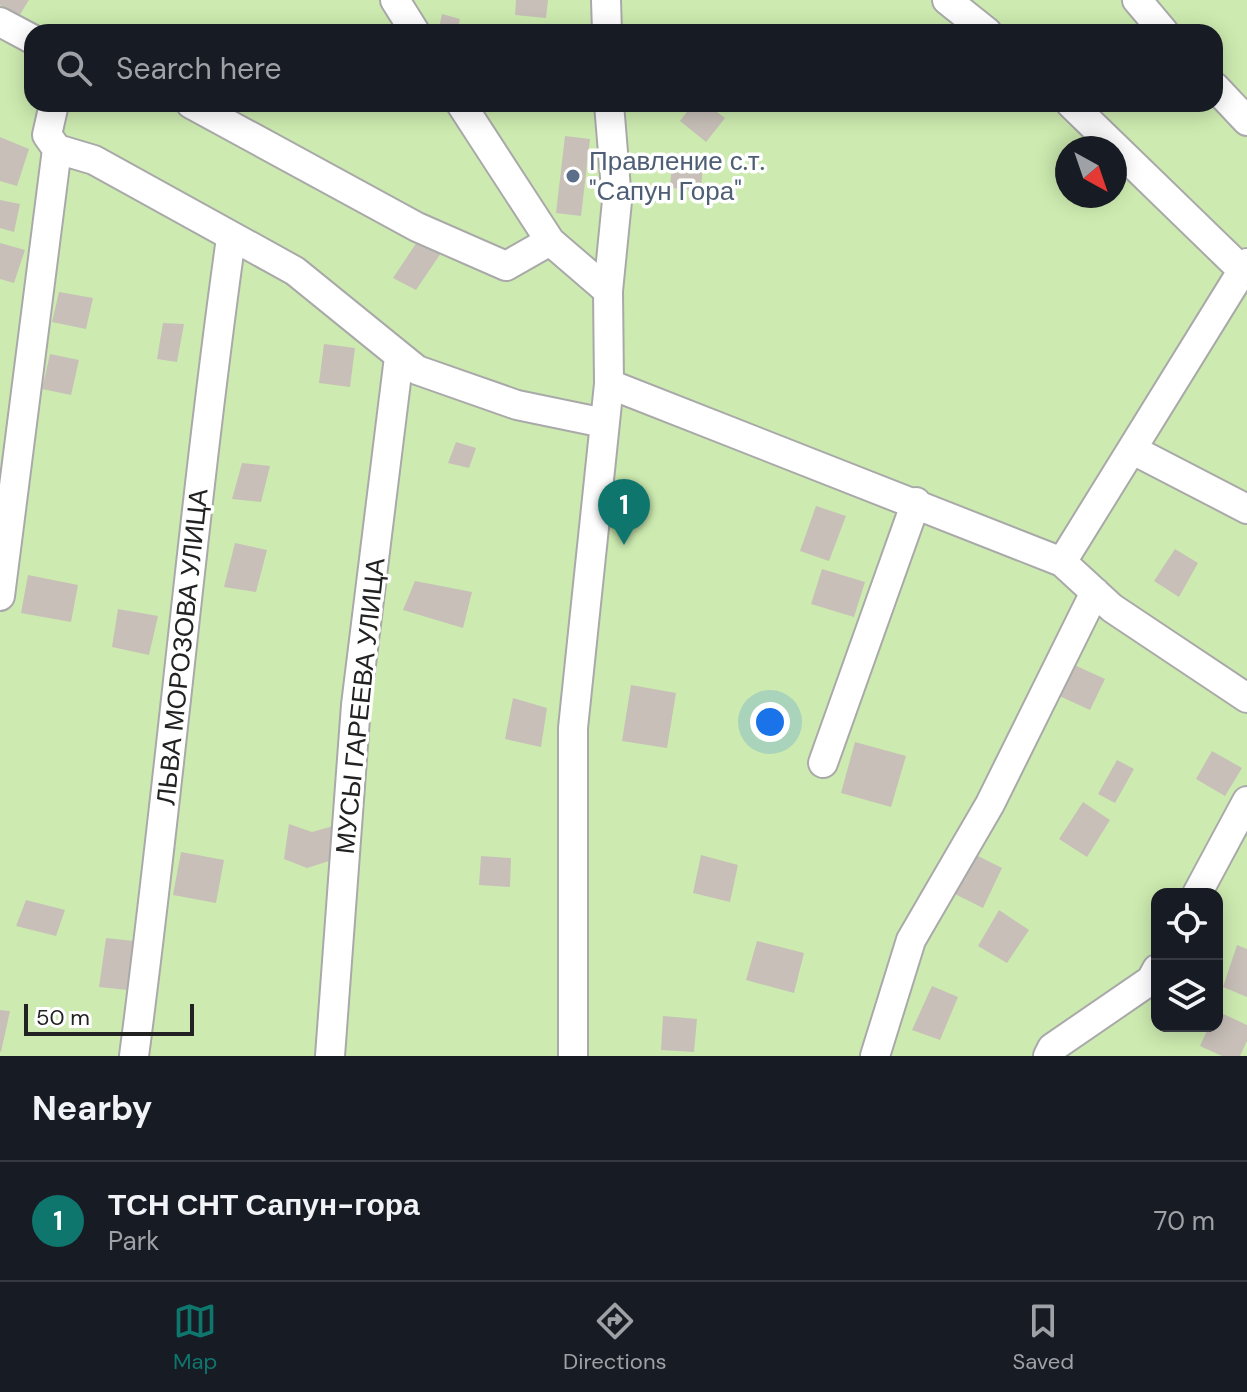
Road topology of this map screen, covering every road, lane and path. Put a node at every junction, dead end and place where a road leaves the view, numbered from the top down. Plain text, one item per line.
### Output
1 (395, 0) edge
2 (606, 0) edge
3 (947, 0) edge
4 (1137, 0) edge
5 (0, 22) edge
6 (410, 24) edge
7 (607, 24) edge
8 (977, 24) edge
9 (1157, 24) edge
10 (24, 35) edge
11 (1223, 96) edge
12 (52, 112) edge
13 (206, 112) edge
14 (466, 112) edge
15 (610, 112) edge
16 (1080, 112) edge
17 (1247, 121) edge
18 (57, 149) junction
19 (231, 238) junction
20 (550, 241) junction
21 (1245, 267) edge
22 (608, 291) junction
23 (399, 357) junction
24 (609, 384) junction
25 (604, 423) junction
26 (1133, 450) junction
27 (916, 502) junction
28 (1247, 509) edge
29 (1062, 562) junction
30 (1095, 592) junction
31 (0, 596) edge
32 (1247, 698) edge
33 (823, 763) dead end
34 (1247, 801) edge
35 (1200, 888) edge
36 (1151, 980) edge
37 (134, 1056) edge
38 (330, 1056) edge
39 (573, 1056) edge
40 (875, 1056) edge
41 (1048, 1056) edge

1 - 6 lane
2 - 7 lane
3 - 8 lane
4 - 9 lane
5 - 10 lane
11 - 17 lane
12 - 18 lane
13 - 20 lane
14 - 20 lane
15 - 22 lane
16 - 21 lane
18 - 19 lane
18 - 31 lane
19 - 23 lane
19 - 37 lane, ЛЬВА МОРОЗОВА УЛИЦА
20 - 22 lane
21 - 26 lane
22 - 24 lane
23 - 25 lane
23 - 38 lane, МУСЫ ГАРЕЕВА УЛИЦА
24 - 25 lane
24 - 27 lane
25 - 39 lane
26 - 28 lane
26 - 29 lane
27 - 29 lane
27 - 33 lane
29 - 30 lane
30 - 32 lane
30 - 40 lane
34 - 35 lane
36 - 41 lane

